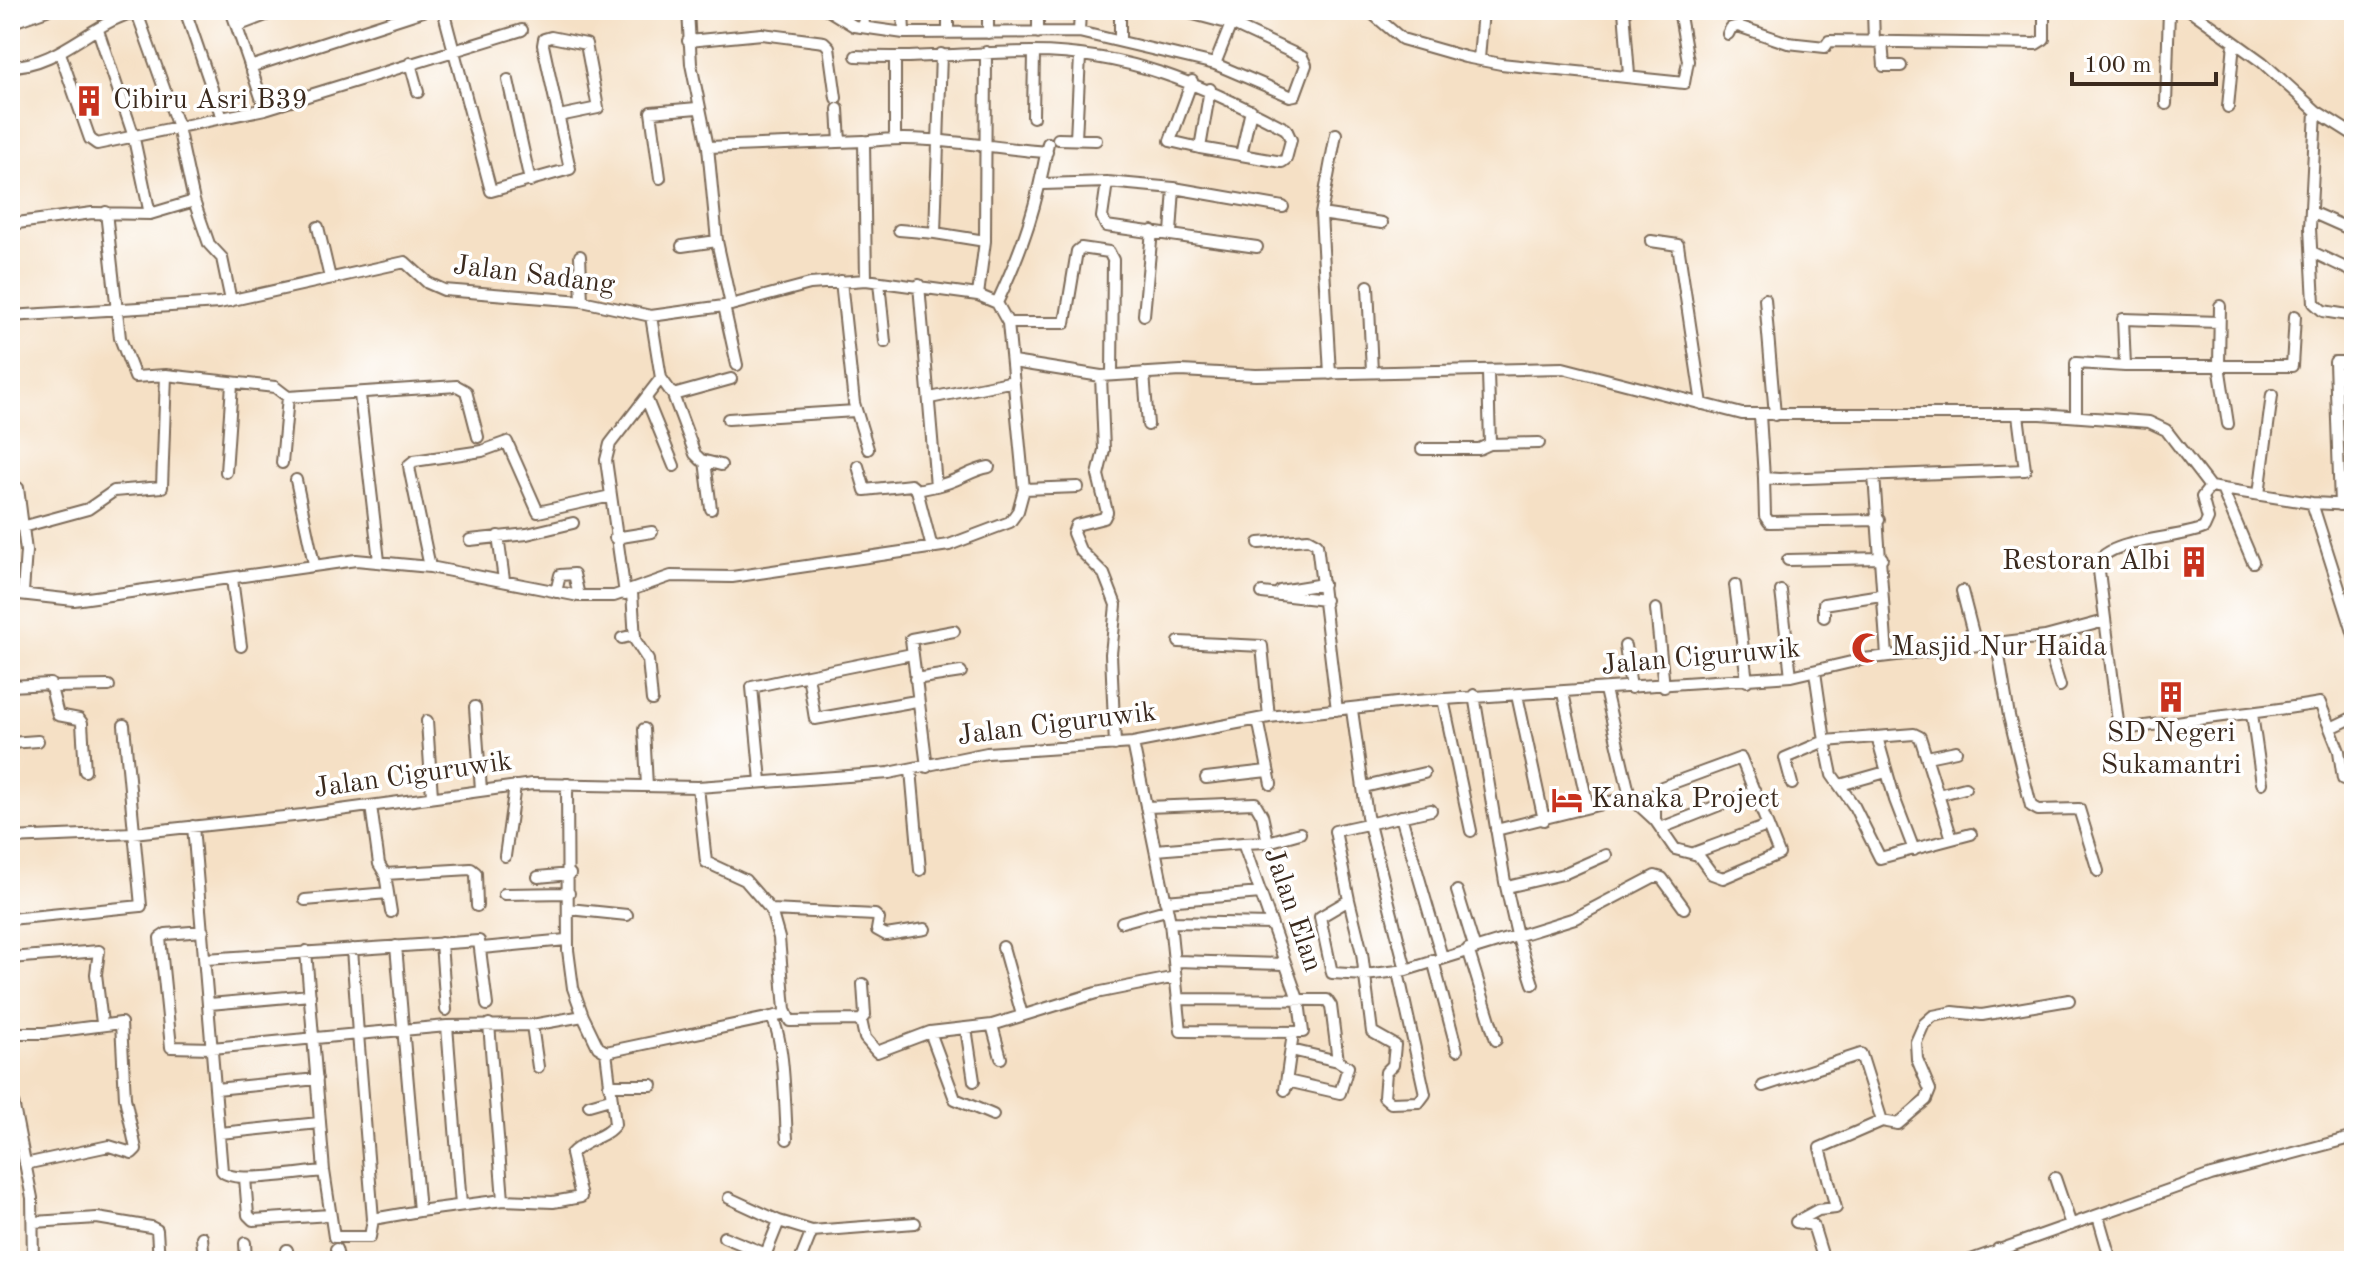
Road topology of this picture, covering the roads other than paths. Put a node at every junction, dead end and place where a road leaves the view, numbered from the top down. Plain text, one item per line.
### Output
1 (47, 10) edge
2 (137, 10) edge
3 (143, 10) edge
4 (185, 10) edge
5 (231, 10) edge
6 (277, 10) edge
7 (426, 10) edge
8 (443, 10) edge
9 (569, 10) edge
10 (669, 10) edge
11 (688, 10) edge
12 (828, 10) edge
13 (863, 10) edge
14 (903, 10) edge
15 (948, 10) edge
16 (988, 10) edge
17 (1038, 10) edge
18 (1080, 10) edge
19 (1120, 10) edge
20 (1178, 10) edge
21 (1368, 10) edge
22 (1483, 10) edge
23 (1624, 10) edge
24 (1679, 10) edge
25 (1873, 10) edge
26 (2044, 10) edge
27 (2169, 10) edge
28 (2190, 10) edge
29 (2202, 14) edge
30 (10, 23) edge
31 (1231, 24) junction
32 (237, 26) junction
33 (864, 26) junction
34 (98, 30) junction
35 (522, 30) dead end
36 (948, 32) junction
37 (1079, 32) junction
38 (904, 33) junction
39 (988, 33) junction
40 (1038, 33) junction
41 (1728, 34) dead end
42 (688, 41) junction
43 (1120, 41) junction
44 (1878, 42) junction
45 (2234, 43) junction
46 (453, 49) junction
47 (986, 52) junction
48 (1034, 52) junction
49 (60, 53) junction
50 (941, 54) junction
51 (856, 56) dead end
52 (1080, 56) junction
53 (895, 58) junction
54 (1479, 59) junction
55 (410, 63) junction
56 (1215, 64) junction
57 (10, 66) edge
58 (1901, 66) dead end
59 (250, 67) junction
60 (1629, 75) junction
61 (508, 80) dead end
62 (1192, 81) junction
63 (1210, 89) junction
64 (418, 92) dead end
65 (2166, 104) dead end
66 (2228, 107) dead end
67 (697, 108) junction
68 (265, 109) junction
69 (1251, 110) junction
70 (2316, 111) junction
71 (559, 116) junction
72 (1033, 117) dead end
73 (222, 118) junction
74 (178, 127) junction
75 (133, 134) junction
76 (1336, 134) dead end
77 (2354, 135) edge
78 (895, 138) junction
79 (1076, 139) junction
80 (936, 140) junction
81 (1096, 140) dead end
82 (869, 141) dead end
83 (840, 142) junction
84 (1051, 145) junction
85 (708, 147) junction
86 (985, 148) junction
87 (1200, 148) junction
88 (1241, 155) junction
89 (660, 178) dead end
90 (530, 181) junction
91 (1107, 182) junction
92 (1043, 184) junction
93 (1174, 188) junction
94 (194, 201) junction
95 (1283, 207) dead end
96 (106, 212) junction
97 (2311, 212) junction
98 (150, 214) junction
99 (1321, 214) junction
100 (1382, 223) dead end
101 (10, 224) edge
102 (318, 227) dead end
103 (899, 230) dead end
104 (1152, 231) junction
105 (2354, 231) edge
106 (935, 233) junction
107 (1171, 233) junction
108 (717, 241) junction
109 (985, 241) junction
110 (1651, 241) dead end
111 (682, 246) dead end
112 (1257, 247) dead end
113 (2312, 252) junction
114 (580, 256) dead end
115 (2354, 272) edge
116 (330, 278) junction
117 (866, 280) junction
118 (841, 281) junction
119 (879, 282) junction
120 (919, 285) junction
121 (1368, 286) dead end
122 (978, 295) junction
123 (1765, 299) dead end
124 (231, 301) junction
125 (582, 301) junction
126 (997, 303) junction
127 (728, 306) junction
128 (2220, 306) dead end
129 (115, 311) junction
130 (1144, 315) dead end
131 (10, 316) edge
132 (651, 316) junction
133 (2295, 316) dead end
134 (2354, 316) edge
135 (2219, 322) junction
136 (1008, 323) junction
137 (885, 342) dead end
138 (1013, 362) junction
139 (2354, 362) edge
140 (737, 365) dead end
141 (2219, 365) junction
142 (2125, 366) junction
143 (1372, 372) junction
144 (1488, 372) junction
145 (1144, 373) junction
146 (1330, 374) junction
147 (166, 375) junction
148 (1107, 375) junction
149 (661, 378) junction
150 (731, 379) dead end
151 (1014, 381) junction
152 (232, 384) junction
153 (360, 395) junction
154 (673, 395) junction
155 (2272, 395) dead end
156 (288, 397) junction
157 (930, 398) junction
158 (647, 400) junction
159 (1702, 404) junction
160 (855, 411) junction
161 (1760, 415) junction
162 (1775, 415) junction
163 (2018, 415) junction
164 (2076, 416) junction
165 (728, 419) dead end
166 (2228, 424) dead end
167 (1148, 425) dead end
168 (478, 437) dead end
169 (1539, 443) dead end
170 (1490, 444) junction
171 (868, 449) dead end
172 (1422, 449) dead end
173 (705, 461) junction
174 (282, 463) dead end
175 (721, 465) dead end
176 (674, 466) dead end
177 (858, 466) dead end
178 (989, 467) dead end
179 (226, 472) dead end
180 (1874, 475) junction
181 (1764, 478) junction
182 (296, 480) dead end
183 (936, 486) junction
184 (1078, 487) dead end
185 (2210, 487) junction
186 (18, 488) dead end
187 (1024, 489) junction
188 (2222, 489) junction
189 (917, 490) junction
190 (2259, 494) junction
191 (611, 496) junction
192 (2312, 503) junction
193 (2340, 505) junction
194 (2354, 505) edge
195 (711, 509) dead end
196 (1879, 520) junction
197 (573, 523) dead end
198 (22, 527) junction
199 (652, 532) dead end
200 (498, 536) junction
201 (615, 538) junction
202 (470, 540) dead end
203 (1259, 543) dead end
204 (932, 548) junction
205 (1882, 558) junction
206 (1788, 560) dead end
207 (379, 561) junction
208 (2253, 562) dead end
209 (314, 564) junction
210 (430, 567) junction
211 (232, 579) junction
212 (504, 580) junction
213 (1323, 584) junction
214 (1735, 585) dead end
215 (1781, 591) dead end
216 (1962, 591) dead end
217 (23, 592) junction
218 (556, 592) junction
219 (10, 593) edge
220 (628, 593) junction
221 (1881, 595) junction
222 (579, 596) junction
223 (1325, 600) junction
224 (1656, 609) dead end
225 (1824, 617) dead end
226 (2105, 621) junction
227 (954, 631) dead end
228 (635, 635) junction
229 (2354, 635) edge
230 (2045, 637) junction
231 (622, 638) dead end
232 (1179, 642) dead end
233 (1997, 644) junction
234 (1976, 645) junction
235 (241, 646) dead end
236 (1625, 646) dead end
237 (912, 654) junction
238 (1887, 656) junction
239 (961, 672) dead end
240 (1815, 672) junction
241 (808, 675) junction
242 (1791, 676) junction
243 (915, 679) junction
244 (1747, 681) junction
245 (10, 686) edge
246 (109, 686) dead end
247 (2060, 686) dead end
248 (52, 687) junction
249 (1664, 687) junction
250 (1631, 688) junction
251 (1605, 690) junction
252 (1563, 693) junction
253 (1474, 695) junction
254 (1517, 695) junction
255 (1443, 699) junction
256 (652, 700) dead end
257 (916, 701) junction
258 (475, 707) dead end
259 (1337, 710) junction
260 (1352, 710) junction
261 (2252, 714) junction
262 (2354, 717) edge
263 (1264, 718) junction
264 (427, 721) dead end
265 (124, 725) dead end
266 (2331, 728) junction
267 (644, 729) dead end
268 (1877, 737) junction
269 (38, 741) dead end
270 (1825, 741) junction
271 (10, 743) edge
272 (1133, 743) junction
273 (1115, 745) junction
274 (1956, 751) dead end
275 (1927, 757) junction
276 (927, 767) junction
277 (911, 770) junction
278 (85, 771) dead end
279 (1267, 771) junction
280 (1886, 772) junction
281 (1424, 773) dead end
282 (2354, 774) edge
283 (1206, 778) dead end
284 (761, 781) junction
285 (2262, 783) dead end
286 (567, 784) junction
287 (1271, 784) dead end
288 (1792, 784) dead end
289 (1840, 785) junction
290 (515, 786) junction
291 (647, 786) junction
292 (698, 787) junction
293 (1364, 787) junction
294 (1965, 788) dead end
295 (481, 790) junction
296 (1755, 791) junction
297 (1938, 795) junction
298 (432, 796) junction
299 (1630, 797) junction
300 (371, 806) junction
301 (1146, 807) junction
302 (1588, 807) junction
303 (1431, 810) dead end
304 (1401, 816) junction
305 (1544, 820) junction
306 (1658, 824) junction
307 (1369, 825) junction
308 (193, 826) junction
309 (1767, 826) junction
310 (1496, 830) junction
311 (1471, 831) dead end
312 (133, 833) junction
313 (1300, 833) dead end
314 (1971, 834) dead end
315 (10, 838) edge
316 (1952, 839) junction
317 (1268, 842) junction
318 (1243, 843) junction
319 (1155, 850) junction
320 (1914, 850) junction
321 (1694, 853) junction
322 (1606, 855) dead end
323 (505, 856) dead end
324 (920, 870) dead end
325 (2098, 871) dead end
326 (385, 874) junction
327 (570, 874) junction
328 (538, 877) dead end
329 (1507, 887) junction
330 (1457, 891) dead end
331 (388, 893) junction
332 (569, 893) junction
333 (1261, 893) junction
334 (504, 894) dead end
335 (305, 900) dead end
336 (1349, 900) junction
337 (477, 906) dead end
338 (1166, 906) junction
339 (1684, 908) dead end
340 (569, 909) junction
341 (771, 910) junction
342 (391, 912) dead end
343 (627, 915) dead end
344 (10, 919) edge
345 (1122, 922) dead end
346 (1170, 922) junction
347 (1272, 924) junction
348 (925, 929) dead end
349 (203, 931) junction
350 (1517, 935) junction
351 (566, 940) junction
352 (441, 943) junction
353 (396, 946) junction
354 (1003, 947) dead end
355 (482, 948) dead end
356 (1471, 948) junction
357 (352, 949) junction
358 (306, 951) junction
359 (10, 958) edge
360 (206, 959) junction
361 (1438, 959) junction
362 (1176, 961) junction
363 (1284, 964) junction
364 (1402, 971) junction
365 (1365, 975) junction
366 (1176, 977) junction
367 (863, 984) dead end
368 (1533, 984) dead end
369 (310, 995) junction
370 (1177, 999) junction
371 (2069, 1000) dead end
372 (1299, 1002) junction
373 (210, 1004) junction
374 (487, 1005) dead end
375 (446, 1010) dead end
376 (786, 1014) junction
377 (1022, 1015) junction
378 (583, 1016) junction
379 (771, 1017) junction
380 (861, 1020) junction
381 (102, 1023) junction
382 (489, 1024) junction
383 (532, 1025) junction
384 (992, 1025) junction
385 (447, 1026) junction
386 (966, 1028) junction
387 (401, 1031) junction
388 (930, 1032) junction
389 (10, 1033) edge
390 (1298, 1033) junction
391 (358, 1034) junction
392 (314, 1037) junction
393 (1496, 1040) dead end
394 (212, 1048) junction
395 (1291, 1050) junction
396 (1457, 1050) dead end
397 (606, 1052) junction
398 (1001, 1058) dead end
399 (1338, 1061) junction
400 (538, 1067) dead end
401 (317, 1079) junction
402 (974, 1081) dead end
403 (609, 1085) junction
404 (652, 1085) dead end
405 (1763, 1086) dead end
406 (10, 1087) edge
407 (216, 1089) junction
408 (610, 1099) junction
409 (589, 1105) dead end
410 (993, 1115) dead end
411 (1882, 1121) junction
412 (319, 1123) junction
413 (220, 1133) junction
414 (2354, 1137) edge
415 (787, 1139) dead end
416 (25, 1164) junction
417 (324, 1171) junction
418 (245, 1178) junction
419 (2055, 1178) dead end
420 (729, 1198) dead end
421 (503, 1200) junction
422 (461, 1205) junction
423 (419, 1211) junction
424 (330, 1215) junction
425 (2098, 1216) junction
426 (373, 1219) junction
427 (779, 1221) junction
428 (34, 1222) junction
429 (915, 1223) dead end
430 (2071, 1225) junction
431 (812, 1231) junction
432 (202, 1237) dead end
433 (724, 1237) dead end
434 (245, 1243) dead end
435 (744, 1245) junction
436 (336, 1249) dead end
437 (1998, 1249) junction
438 (764, 1258) edge
439 (33, 1261) edge
440 (159, 1261) edge
441 (204, 1261) edge
442 (246, 1261) edge
443 (339, 1261) edge
444 (749, 1261) edge
445 (800, 1261) edge
446 (1824, 1261) edge
447 (1968, 1261) edge
448 (2003, 1261) edge
449 (2111, 1261) edge

1 - 30 street
2 - 3 street
2 - 34 street
2 - 74 street
4 - 73 street
5 - 32 street
6 - 32 street
7 - 59 street
8 - 46 street
9 - 10 street
11 - 42 street
12 - 33 street
13 - 33 street
14 - 38 street
15 - 36 street
16 - 39 street
17 - 40 street
18 - 37 street
19 - 43 street
20 - 31 street
21 - 54 street
22 - 54 street
23 - 60 street
24 - 60 street
25 - 44 street
26 - 44 street
27 - 65 street
28 - 29 street
29 - 45 street
31 - 56 street
31 - 56 street
32 - 59 street
33 - 38 street
34 - 49 street
34 - 75 street
35 - 46 street
36 - 38 street
36 - 39 street
37 - 40 street
37 - 43 street
39 - 40 street
41 - 44 street
42 - 67 street
42 - 83 street
43 - 56 street
44 - 58 street
45 - 66 street
45 - 70 street
46 - 55 street
46 - 90 street
47 - 48 street
47 - 50 street
47 - 86 street
48 - 52 street
48 - 72 street
49 - 57 street
49 - 75 street
50 - 53 street
50 - 80 street
51 - 53 street
52 - 62 street
52 - 79 street
53 - 78 street
54 - 60 street
55 - 64 street
55 - 68 street
59 - 68 street
61 - 90 street
62 - 63 street
62 - 87 street
63 - 69 street
63 - 87 street
67 - 85 street
67 - 89 street
68 - 73 street
69 - 88 street
69 - 88 street
70 - 77 street
70 - 97 street
71 - 71 street
71 - 90 street
73 - 74 street
74 - 75 street
74 - 94 street
75 - 98 street
76 - 99 street
78 - 80 street
78 - 82 street
79 - 81 street
79 - 84 street
80 - 86 street
80 - 106 street
83 - 85 street
83 - 117 street
84 - 86 street
84 - 92 street
85 - 108 street
86 - 109 street
87 - 88 street
91 - 92 street
91 - 93 street
91 - 104 street
92 - 126 street
93 - 95 street
93 - 107 street
94 - 98 street
94 - 124 street
96 - 98 street
96 - 101 street
96 - 129 street
97 - 105 street
97 - 113 street
99 - 100 street
99 - 146 street
102 - 116 street
103 - 106 street
104 - 107 street
104 - 130 street
106 - 109 street
107 - 112 street
108 - 111 street
108 - 127 street
109 - 122 street
110 - 159 street
113 - 115 street
113 - 134 street
114 - 125 street
116 - 124 street, Jalan Sadang
116 - 125 street, Jalan Sadang
117 - 118 street, Jalan Sadang
117 - 119 street, Jalan Sadang
118 - 127 street, Jalan Sadang
118 - 160 street
119 - 120 street, Jalan Sadang
119 - 137 street
120 - 122 street, Jalan Sadang
120 - 157 street
121 - 143 street
122 - 126 street, Jalan Sadang
123 - 162 street
124 - 129 street, Jalan Sadang
125 - 132 street, Jalan Sadang
126 - 136 street
127 - 132 street, Jalan Sadang
127 - 140 street
128 - 135 street
129 - 131 street, Jalan Sadang
129 - 147 street
132 - 149 street
133 - 141 street
135 - 141 street
135 - 142 street
136 - 138 street
136 - 148 street
138 - 148 street
138 - 151 street
139 - 193 street
141 - 142 street
141 - 166 street
142 - 164 street
143 - 144 street
143 - 146 street
144 - 159 street
144 - 170 street
145 - 146 street
145 - 148 street
145 - 167 street
147 - 152 street
147 - 198 street
148 - 273 street
149 - 154 street
149 - 158 street
150 - 154 street
151 - 157 street
151 - 187 street
152 - 156 street
152 - 179 street
153 - 156 street
153 - 168 street
153 - 207 street
154 - 173 street
155 - 190 street
156 - 174 street
157 - 183 street
158 - 176 street
158 - 191 street
159 - 161 street
160 - 165 street
160 - 171 street
161 - 162 street
161 - 181 street
162 - 163 street
163 - 164 street
163 - 180 street
164 - 185 street
169 - 170 street
170 - 172 street
173 - 175 street
173 - 195 street
177 - 189 street
178 - 183 street
180 - 181 street
180 - 196 street
181 - 196 street
182 - 209 street
183 - 189 street
184 - 187 street
185 - 188 street
185 - 226 street
186 - 198 street
187 - 204 street
188 - 190 street
188 - 208 street
189 - 204 street
190 - 192 street
191 - 201 street
191 - 210 street
192 - 193 street
192 - 229 street
193 - 194 street
196 - 205 street
197 - 200 street
198 - 217 street
199 - 201 street
200 - 202 street
200 - 212 street
201 - 220 street
203 - 213 street
204 - 220 street
205 - 206 street
205 - 221 street
207 - 209 street
207 - 210 street
209 - 211 street
210 - 212 street
211 - 217 street
211 - 235 street
212 - 218 street
213 - 223 street
213 - 223 street
214 - 244 street
215 - 242 street
216 - 234 street
217 - 219 street
218 - 222 street
218 - 222 street
220 - 222 street
220 - 228 street
221 - 225 street
221 - 238 street
223 - 259 street
224 - 249 street
226 - 230 street, Jalan Ciguruwik
226 - 261 street
227 - 237 street
228 - 231 street
228 - 256 street
230 - 233 street, Jalan Ciguruwik
230 - 247 street
232 - 263 street
233 - 234 street, Jalan Ciguruwik
233 - 325 street
234 - 238 street, Jalan Ciguruwik
236 - 250 street
237 - 241 street
237 - 243 street
238 - 240 street, Jalan Ciguruwik
239 - 243 street
240 - 242 street, Jalan Ciguruwik
240 - 270 street
241 - 257 street
241 - 284 street
242 - 244 street, Jalan Ciguruwik
243 - 257 street
244 - 249 street, Jalan Ciguruwik
245 - 248 street
246 - 248 street
248 - 278 street
249 - 250 street, Jalan Ciguruwik
250 - 251 street, Jalan Ciguruwik
251 - 252 street, Jalan Ciguruwik
251 - 299 street
252 - 254 street, Jalan Ciguruwik
252 - 302 street
253 - 254 street, Jalan Ciguruwik
253 - 255 street, Jalan Ciguruwik
253 - 310 street
254 - 305 street
255 - 260 street, Jalan Ciguruwik
255 - 311 street
257 - 276 street
258 - 295 street
259 - 260 street, Jalan Ciguruwik
259 - 263 street, Jalan Ciguruwik
260 - 293 street
261 - 266 street
261 - 285 street
262 - 266 street
263 - 272 street, Jalan Ciguruwik
263 - 279 street
264 - 298 street
265 - 312 street
266 - 282 street
267 - 291 street
268 - 270 street
268 - 275 street
268 - 280 street
269 - 271 street
270 - 288 street
270 - 289 street
272 - 273 street, Jalan Ciguruwik
272 - 301 street
273 - 276 street, Jalan Ciguruwik
274 - 275 street
275 - 297 street
276 - 277 street, Jalan Ciguruwik
277 - 284 street, Jalan Ciguruwik
277 - 324 street
279 - 283 street
279 - 287 street
280 - 289 street
280 - 320 street
281 - 293 street
284 - 292 street, Jalan Ciguruwik
286 - 290 street, Jalan Ciguruwik
286 - 291 street, Jalan Ciguruwik
286 - 327 street
289 - 320 street
290 - 295 street, Jalan Ciguruwik
290 - 323 street
291 - 292 street, Jalan Ciguruwik
292 - 341 street
293 - 307 street
294 - 297 street
295 - 298 street, Jalan Ciguruwik
296 - 306 street
296 - 306 street
296 - 309 street
297 - 316 street
298 - 300 street, Jalan Ciguruwik
299 - 302 street
299 - 306 street
300 - 308 street, Jalan Ciguruwik
300 - 326 street
301 - 317 street
301 - 319 street
302 - 305 street
303 - 304 street
304 - 307 street
304 - 361 street
305 - 310 street
306 - 321 street
307 - 336 street
307 - 364 street
308 - 312 street, Jalan Ciguruwik
308 - 349 street
309 - 321 street
309 - 321 street
310 - 329 street
312 - 315 street, Jalan Ciguruwik
312 - 344 street
313 - 317 street
314 - 316 street
316 - 320 street
317 - 318 street
318 - 319 street, Jalan Elan
318 - 333 street, Jalan Elan
319 - 338 street
322 - 329 street
326 - 331 street
326 - 337 street
327 - 328 street
327 - 332 street
329 - 350 street
330 - 356 street
331 - 335 street
331 - 342 street
332 - 334 street
332 - 340 street
333 - 338 street
333 - 347 street, Jalan Elan
336 - 365 street
336 - 365 street
338 - 345 street
338 - 346 street
339 - 350 street
340 - 343 street
340 - 351 street
341 - 348 street
341 - 376 street
346 - 347 street
346 - 362 street
347 - 363 street, Jalan Elan
349 - 360 street
349 - 394 street
350 - 356 street
350 - 368 street
351 - 355 street
351 - 378 street
352 - 353 street
352 - 374 street
352 - 375 street
353 - 357 street
353 - 387 street
354 - 377 street
356 - 361 street
356 - 393 street
357 - 358 street
357 - 391 street
358 - 360 street
358 - 369 street
359 - 381 street
360 - 373 street
361 - 364 street
361 - 396 street
362 - 363 street
362 - 366 street
363 - 372 street, Jalan Elan
364 - 365 street
364 - 365 street
366 - 370 street
366 - 377 street
367 - 380 street
369 - 373 street
369 - 392 street
370 - 372 street
370 - 390 street
371 - 411 street
372 - 390 street, Jalan Elan
372 - 399 street
373 - 394 street
376 - 379 street
376 - 380 street
377 - 384 street
378 - 383 street
378 - 397 street
379 - 397 street
379 - 415 street
380 - 388 street
381 - 389 street
381 - 416 street
382 - 383 street
382 - 385 street
382 - 421 street
383 - 400 street
384 - 386 street
384 - 398 street
385 - 387 street
385 - 422 street
386 - 388 street
386 - 402 street
387 - 391 street
387 - 423 street
388 - 410 street
390 - 395 street, Jalan Elan
391 - 392 street
391 - 426 street
392 - 394 street
392 - 401 street
394 - 407 street
395 - 399 street
395 - 399 street, Jalan Elan
397 - 403 street
401 - 407 street
401 - 412 street
403 - 404 street
403 - 408 street
405 - 411 street
406 - 416 street
407 - 413 street
408 - 409 street
408 - 421 street
411 - 446 street
412 - 413 street
412 - 417 street
413 - 418 street
414 - 425 street
416 - 428 street
417 - 418 street
417 - 424 street
418 - 424 street
419 - 430 street
420 - 427 street
421 - 422 street
422 - 423 street
423 - 426 street
424 - 426 street
425 - 430 street
425 - 449 street
427 - 431 street
427 - 438 street
428 - 439 street
428 - 440 street
429 - 431 street
430 - 437 street
431 - 445 street
432 - 441 street
433 - 435 street
434 - 442 street
435 - 438 street
435 - 444 street
436 - 443 street
437 - 447 street
437 - 448 street

